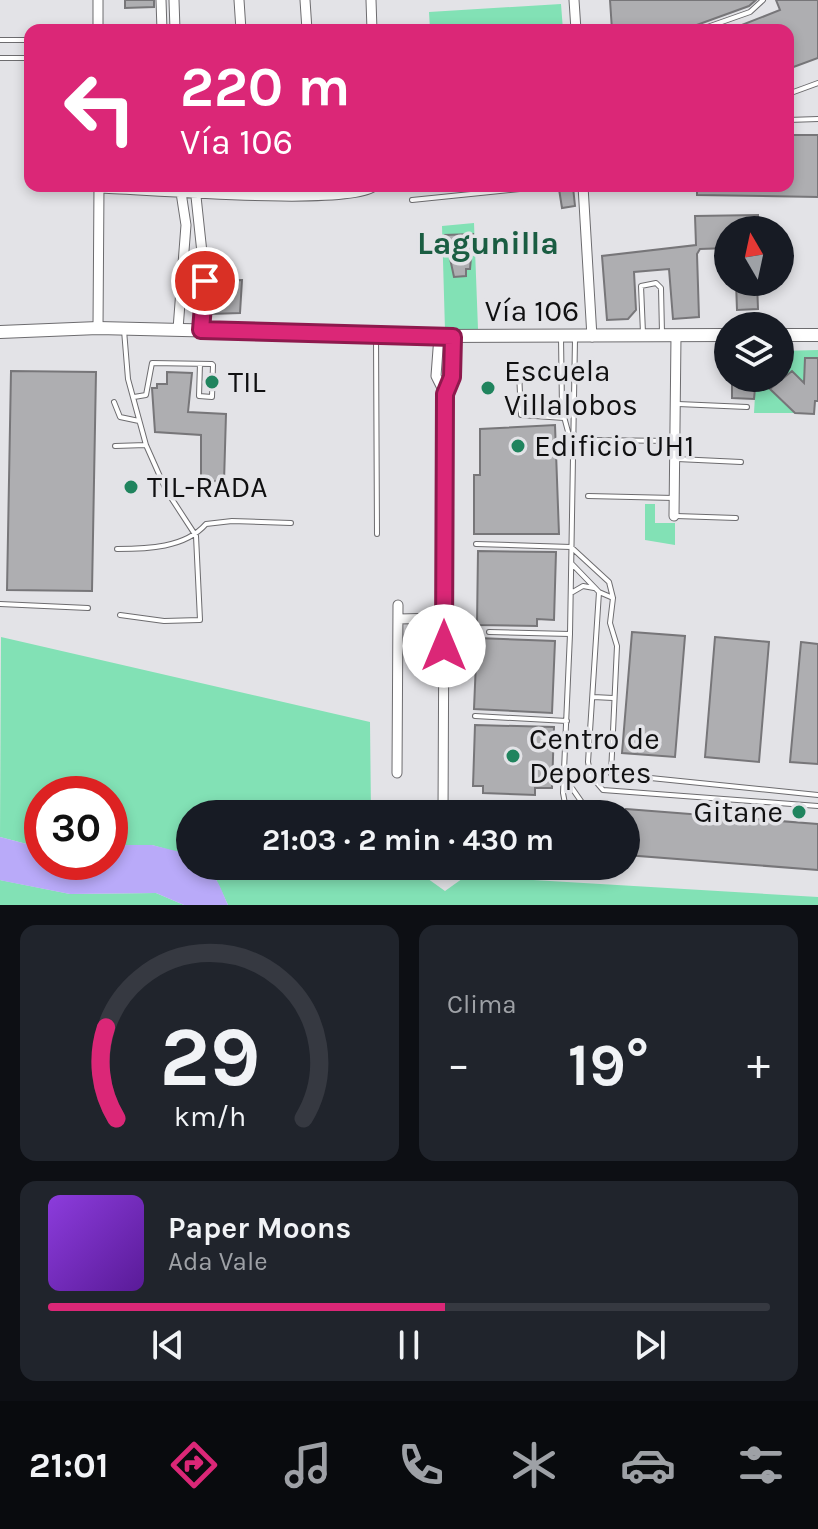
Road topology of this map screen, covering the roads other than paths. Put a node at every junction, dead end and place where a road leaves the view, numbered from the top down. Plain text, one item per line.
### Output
1 (98, 0) edge
2 (161, 0) edge
3 (174, 0) edge
4 (239, 0) edge
5 (305, 0) edge
6 (371, 0) edge
7 (574, 0) edge
8 (763, 0) edge
9 (98, 24) edge
10 (162, 24) edge
11 (175, 24) edge
12 (241, 24) edge
13 (307, 24) edge
14 (372, 24) edge
15 (576, 24) edge
16 (716, 24) edge
17 (0, 40) edge
18 (24, 40) edge
19 (0, 58) edge
20 (24, 58) edge
21 (818, 83) edge
22 (794, 92) edge
23 (818, 119) edge
24 (794, 120) edge
25 (99, 192) edge
26 (181, 192) edge
27 (196, 192) edge
28 (266, 192) edge
29 (314, 192) edge
30 (365, 192) edge
31 (490, 192) edge
32 (583, 192) edge
33 (314, 197) junction
34 (412, 200) dead end
35 (98, 328) junction
36 (124, 329) junction
37 (178, 329) junction
38 (201, 330) junction
39 (0, 332) edge
40 (714, 335) edge
41 (794, 335) edge
42 (818, 335) edge
43 (376, 336) junction
44 (439, 336) junction
45 (644, 336) junction
46 (669, 336) junction
47 (453, 337) junction
48 (561, 337) junction
49 (575, 337) junction
50 (592, 337) junction
51 (200, 364) junction
52 (519, 372) dead end
53 (445, 394) junction
54 (134, 397) junction
55 (114, 402) dead end
56 (675, 404) junction
57 (747, 407) dead end
58 (564, 418) junction
59 (139, 421) junction
60 (589, 440) dead end
61 (675, 441) junction
62 (146, 445) junction
63 (115, 446) dead end
64 (571, 446) junction
65 (675, 459) junction
66 (741, 462) dead end
67 (588, 496) dead end
68 (674, 498) junction
69 (674, 516) joint
70 (736, 518) dead end
71 (291, 523) dead end
72 (377, 534) dead end
73 (196, 536) junction
74 (476, 544) dead end
75 (571, 547) junction
76 (117, 549) dead end
77 (571, 562) junction
78 (597, 590) junction
79 (571, 593) junction
80 (613, 598) junction
81 (0, 604) edge
82 (398, 605) dead end
83 (88, 608) dead end
84 (120, 615) dead end
85 (444, 618) junction
86 (398, 619) junction
87 (599, 622) junction
88 (610, 623) junction
89 (489, 632) dead end
90 (570, 634) junction
91 (593, 697) junction
92 (613, 698) junction
93 (475, 716) dead end
94 (567, 721) junction
95 (397, 773) dead end
96 (565, 778) junction
97 (628, 778) junction
98 (625, 791) junction
99 (818, 795) edge
100 (443, 800) edge
101 (565, 800) edge
102 (580, 800) edge
103 (818, 806) edge

1 - 9 street
2 - 10 street
3 - 11 street
4 - 12 street
5 - 13 street
6 - 14 street
7 - 15 street
8 - 16 lane
17 - 18 lane
19 - 20 lane
21 - 22 lane
23 - 24 lane
25 - 35 street
26 - 37 street
27 - 38 street
28 - 33 street
29 - 33 street
30 - 33 street
31 - 34 lane
32 - 50 street
35 - 36 main road, Vía 106
35 - 39 main road, Vía 106
36 - 37 main road, Vía 106
36 - 54 lane
37 - 38 main road, Vía 106
38 - 43 main road, Vía 106
40 - 46 main road, Vía 106
41 - 42 main road
43 - 44 main road, Vía 106
43 - 72 lane
44 - 47 main road, Vía 106
44 - 53 street
45 - 46 main road, Vía 106
45 - 46 lane
45 - 50 main road, Vía 106
46 - 56 street
47 - 48 main road, Vía 106
47 - 53 street
48 - 49 main road, Vía 106
48 - 58 lane
49 - 50 main road, Vía 106
49 - 64 lane
51 - 51 lane
51 - 54 lane
52 - 58 lane
53 - 85 street
54 - 59 lane
55 - 59 lane
56 - 57 lane
56 - 61 street
58 - 64 lane
59 - 62 lane
60 - 61 lane
61 - 65 street
62 - 63 lane
62 - 73 lane
64 - 75 lane
65 - 66 lane
65 - 68 street
67 - 68 lane
68 - 69 street
69 - 70 lane
71 - 73 lane
73 - 76 lane
73 - 84 lane
74 - 75 lane
75 - 77 lane
75 - 80 lane
77 - 78 lane
77 - 79 lane
78 - 79 lane
78 - 80 lane
78 - 87 lane
79 - 90 lane
80 - 88 lane
81 - 83 lane
82 - 86 street
85 - 86 street
85 - 100 street
86 - 95 street
87 - 88 lane
87 - 91 lane
88 - 92 lane
89 - 90 lane
90 - 94 lane
91 - 92 lane
91 - 98 lane
92 - 97 lane
93 - 94 lane
94 - 96 lane
96 - 101 lane
96 - 102 lane
97 - 98 lane
97 - 99 lane
98 - 103 lane

